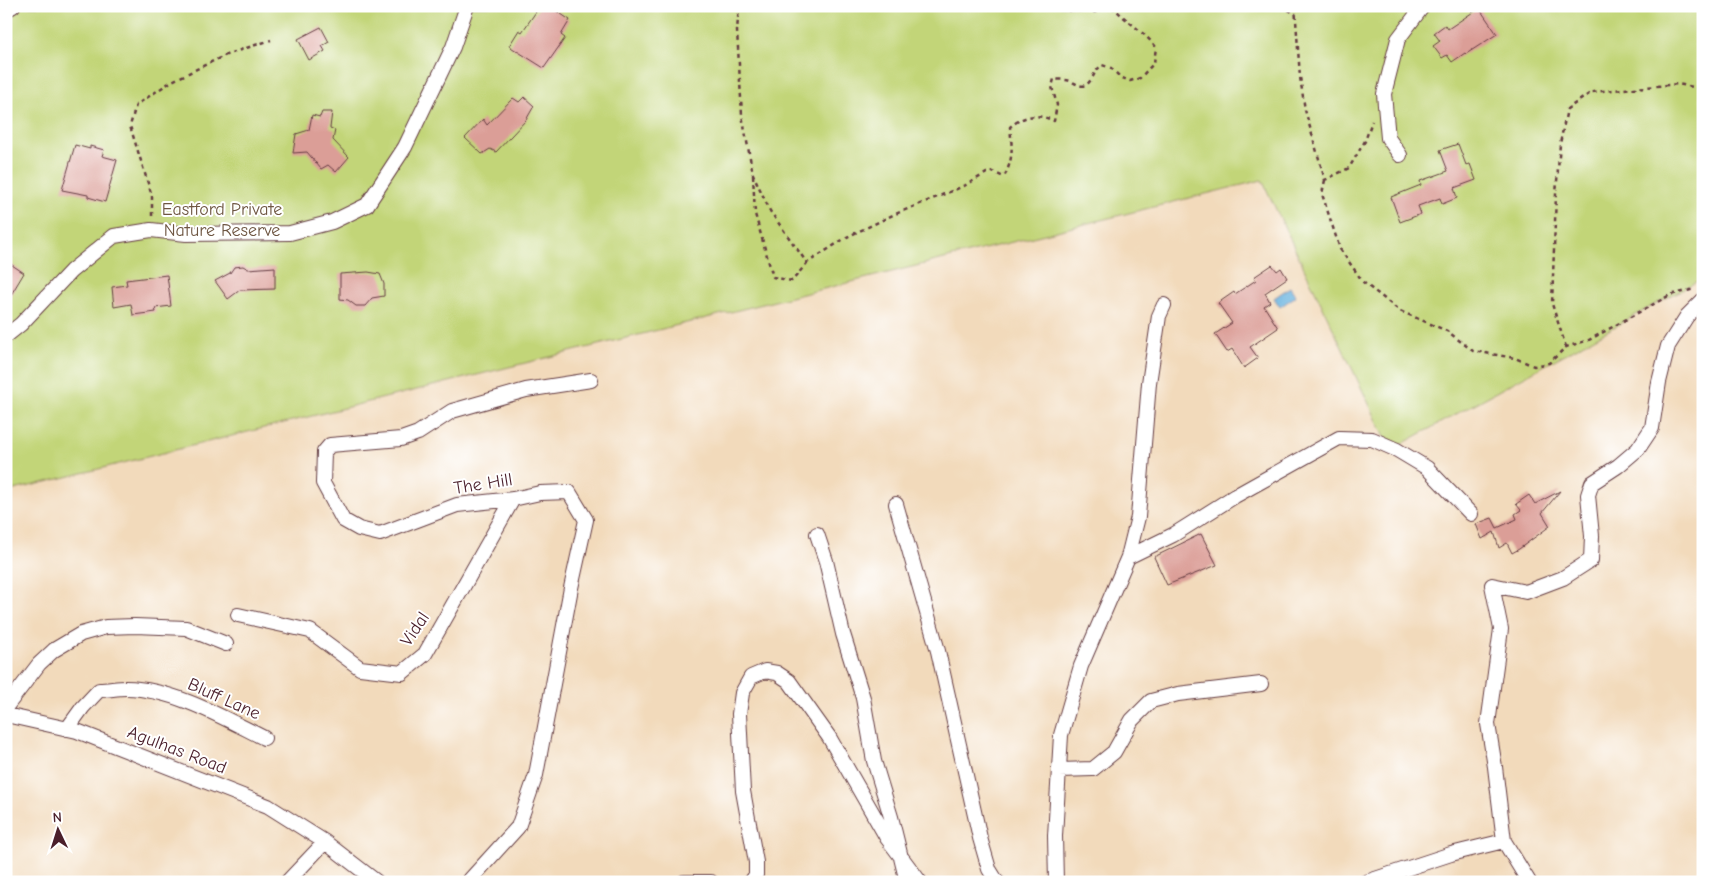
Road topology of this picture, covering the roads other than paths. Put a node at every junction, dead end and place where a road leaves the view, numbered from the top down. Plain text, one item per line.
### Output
1 (13, 6) edge
2 (467, 6) edge
3 (1424, 6) edge
4 (6, 10) edge
5 (1400, 155) dead end
6 (1700, 295) edge
7 (1164, 305) dead end
8 (6, 336) edge
9 (591, 380) dead end
10 (513, 499) junction
11 (896, 504) dead end
12 (1471, 514) dead end
13 (817, 534) dead end
14 (1128, 557) junction
15 (238, 615) dead end
16 (226, 644) dead end
17 (1261, 684) dead end
18 (6, 707) edge
19 (6, 715) edge
20 (67, 729) junction
21 (264, 738) dead end
22 (1059, 770) junction
23 (1504, 841) junction
24 (325, 842) junction
25 (902, 858) junction
26 (287, 882) edge
27 (376, 882) edge
28 (468, 882) edge
29 (684, 882) edge
30 (711, 882) edge
31 (751, 882) edge
32 (907, 882) edge
33 (920, 882) edge
34 (997, 882) edge
35 (1056, 882) edge
36 (1366, 882) edge
37 (1529, 882) edge

1 - 4 street
2 - 8 street
3 - 5 street
6 - 23 street
7 - 14 street
9 - 10 street, The Hill
10 - 15 street, Vidal
10 - 28 street, The Hill
11 - 34 street
12 - 14 street
13 - 25 street
14 - 22 street
16 - 18 street
17 - 22 street
19 - 20 street, Agulhas Road
20 - 21 street, Bluff Lane
20 - 24 street, Agulhas Road
22 - 35 street
23 - 36 street
23 - 37 street
24 - 26 street
24 - 27 street, Agulhas Road
25 - 31 street
25 - 32 street
25 - 33 street
29 - 30 street

